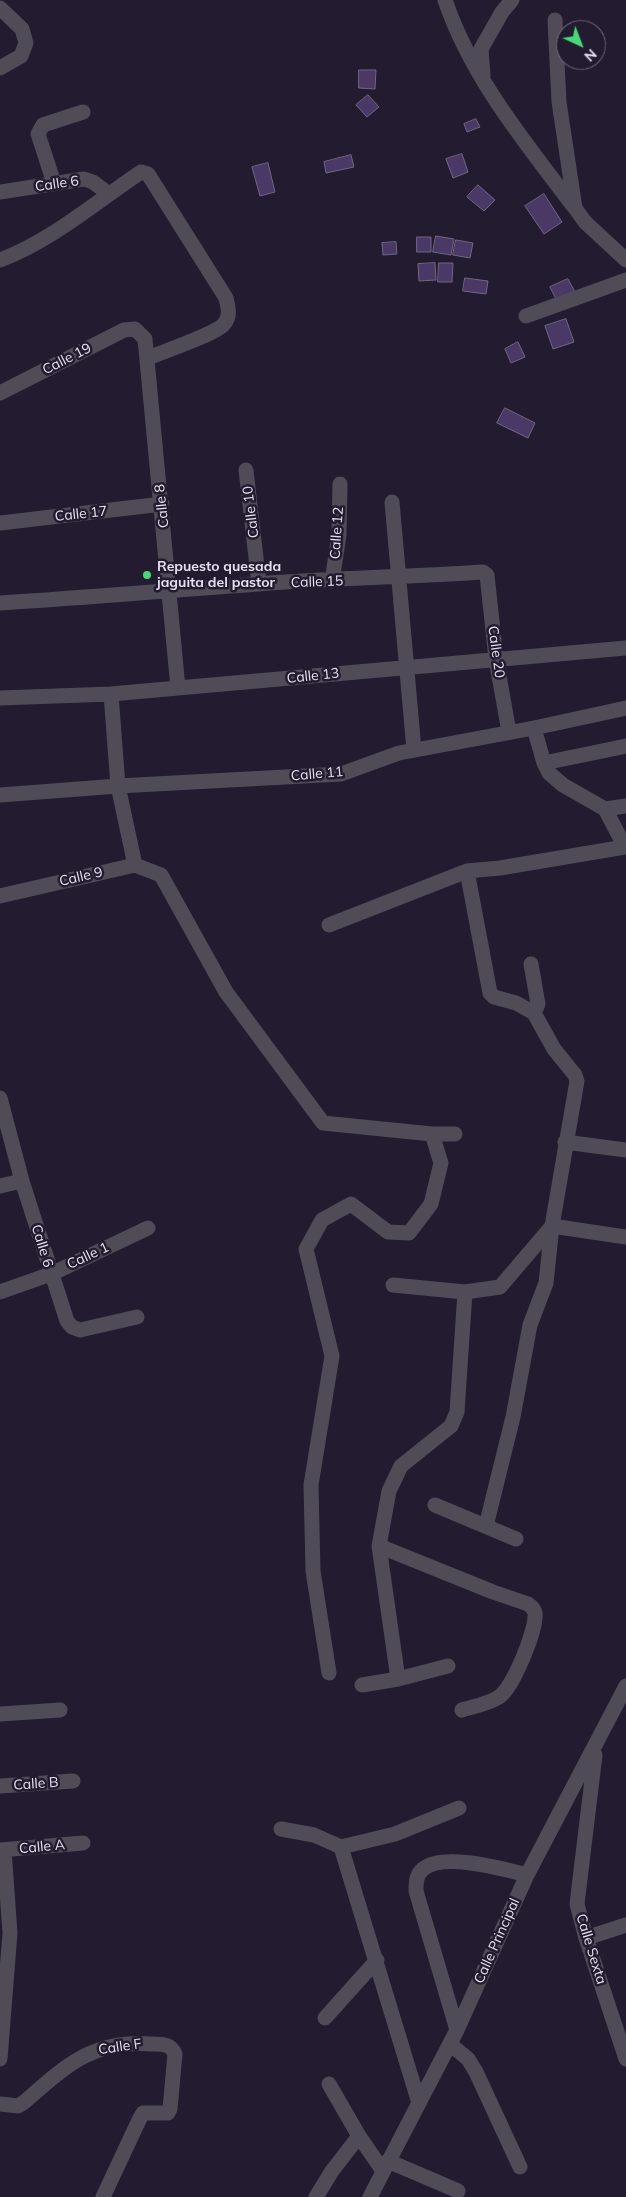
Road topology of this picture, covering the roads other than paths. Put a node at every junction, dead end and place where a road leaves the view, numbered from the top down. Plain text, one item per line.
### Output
1 (445, 0) edge
2 (512, 0) edge
3 (0, 8) edge
4 (555, 20) dead end
5 (0, 68) edge
6 (485, 82) junction
7 (83, 112) dead end
8 (54, 183) junction
9 (0, 192) edge
10 (109, 194) junction
11 (575, 208) junction
12 (0, 260) edge
13 (626, 260) edge
14 (626, 280) edge
15 (526, 316) dead end
16 (135, 329) joint
17 (148, 358) junction
18 (0, 393) edge
19 (246, 470) dead end
20 (340, 484) dead end
21 (392, 502) dead end
22 (162, 504) junction
23 (0, 523) edge
24 (485, 573) joint
25 (399, 578) junction
26 (332, 581) junction
27 (259, 584) junction
28 (170, 592) junction
29 (0, 603) edge
30 (626, 648) edge
31 (496, 659) junction
32 (407, 666) junction
33 (178, 688) junction
34 (111, 694) junction
35 (0, 698) edge
36 (626, 708) edge
37 (534, 728) junction
38 (508, 732) junction
39 (626, 746) edge
40 (414, 750) junction
41 (544, 763) junction
42 (118, 786) junction
43 (0, 795) edge
44 (626, 806) edge
45 (605, 809) junction
46 (625, 849) edge
47 (135, 865) junction
48 (467, 871) junction
49 (0, 896) edge
50 (329, 925) dead end
51 (531, 964) dead end
52 (534, 1013) junction
53 (0, 1098) edge
54 (432, 1134) junction
55 (455, 1134) dead end
56 (565, 1142) junction
57 (626, 1150) edge
58 (22, 1181) junction
59 (0, 1186) edge
60 (552, 1226) junction
61 (148, 1228) dead end
62 (626, 1237) edge
63 (51, 1274) junction
64 (393, 1285) dead end
65 (0, 1292) edge
66 (465, 1292) junction
67 (137, 1317) dead end
68 (435, 1505) dead end
69 (486, 1526) junction
70 (516, 1539) dead end
71 (380, 1546) junction
72 (448, 1666) dead end
73 (329, 1673) dead end
74 (398, 1679) junction
75 (362, 1685) dead end
76 (626, 1686) edge
77 (60, 1710) dead end
78 (462, 1710) dead end
79 (0, 1714) edge
80 (596, 1746) junction
81 (72, 1781) dead end
82 (0, 1786) edge
83 (459, 1808) dead end
84 (281, 1829) dead end
85 (83, 1843) dead end
86 (341, 1847) junction
87 (2, 1850) edge
88 (527, 1875) junction
89 (626, 1925) edge
90 (586, 1938) junction
91 (377, 1960) junction
92 (325, 2018) dead end
93 (453, 2037) junction
94 (0, 2059) edge
95 (626, 2059) edge
96 (329, 2084) dead end
97 (419, 2103) junction
98 (0, 2104) edge
99 (359, 2136) junction
100 (385, 2166) junction
101 (520, 2167) dead end
102 (458, 2191) dead end
103 (103, 2197) edge
104 (316, 2197) edge
105 (370, 2197) edge

1 - 6 street
2 - 6 street
3 - 5 street
4 - 11 street
6 - 11 street
7 - 8 street
8 - 9 street, Calle 6
8 - 10 street, Calle 6
10 - 12 street
10 - 17 street
11 - 13 street
14 - 15 street
16 - 17 street, Calle 8
16 - 18 street, Calle 19
17 - 22 street, Calle 8
19 - 27 street, Calle 10
20 - 26 street, Calle 12
21 - 25 street
22 - 23 street, Calle 17
22 - 28 street, Calle 8
24 - 25 street, Calle 15
24 - 31 street, Calle 20
25 - 26 street, Calle 15
25 - 32 street
26 - 27 street, Calle 15
27 - 28 street, Calle 15
28 - 29 street, Calle 15
28 - 33 street, Calle 8
30 - 31 street, Calle 13
31 - 32 street, Calle 13
31 - 38 street, Calle 20
32 - 33 street, Calle 13
32 - 40 street
33 - 34 street, Calle 13
34 - 35 street, Calle 13
34 - 42 street
36 - 37 street, Calle 11
37 - 38 street, Calle 11
37 - 41 street
38 - 40 street, Calle 11
39 - 41 street
40 - 42 street, Calle 11
41 - 45 street
42 - 43 street, Calle 11
42 - 47 street
44 - 45 street
45 - 46 street
46 - 48 street
47 - 49 street, Calle 9
47 - 54 street
48 - 50 street
48 - 52 street
51 - 52 street
52 - 56 street
53 - 58 street, Calle 6
54 - 55 street
54 - 73 street
56 - 57 street
56 - 60 street
58 - 59 street
58 - 63 street, Calle 6
60 - 62 street
60 - 66 street
60 - 69 street
61 - 63 street, Calle 1
63 - 65 street, Calle 1
63 - 67 street, Calle 6
64 - 66 street
66 - 71 street
68 - 69 street
69 - 70 street
71 - 74 street
71 - 78 street
72 - 74 street
74 - 75 street
76 - 80 street, Calle Principal
77 - 79 street
80 - 88 street, Calle Principal
80 - 90 street, Calle Sexta
81 - 82 street, Calle B
83 - 86 street
84 - 86 street
85 - 87 street, Calle A
86 - 91 street
87 - 94 street
88 - 93 street, Calle Principal
88 - 93 street
89 - 90 street
90 - 95 street, Calle Sexta
91 - 92 street
91 - 97 street
93 - 97 street, Calle Principal
93 - 101 street
96 - 99 street
97 - 100 street, Calle Principal
98 - 103 street, Calle F
99 - 100 street
99 - 104 street
100 - 102 street
100 - 105 street, Calle Principal

